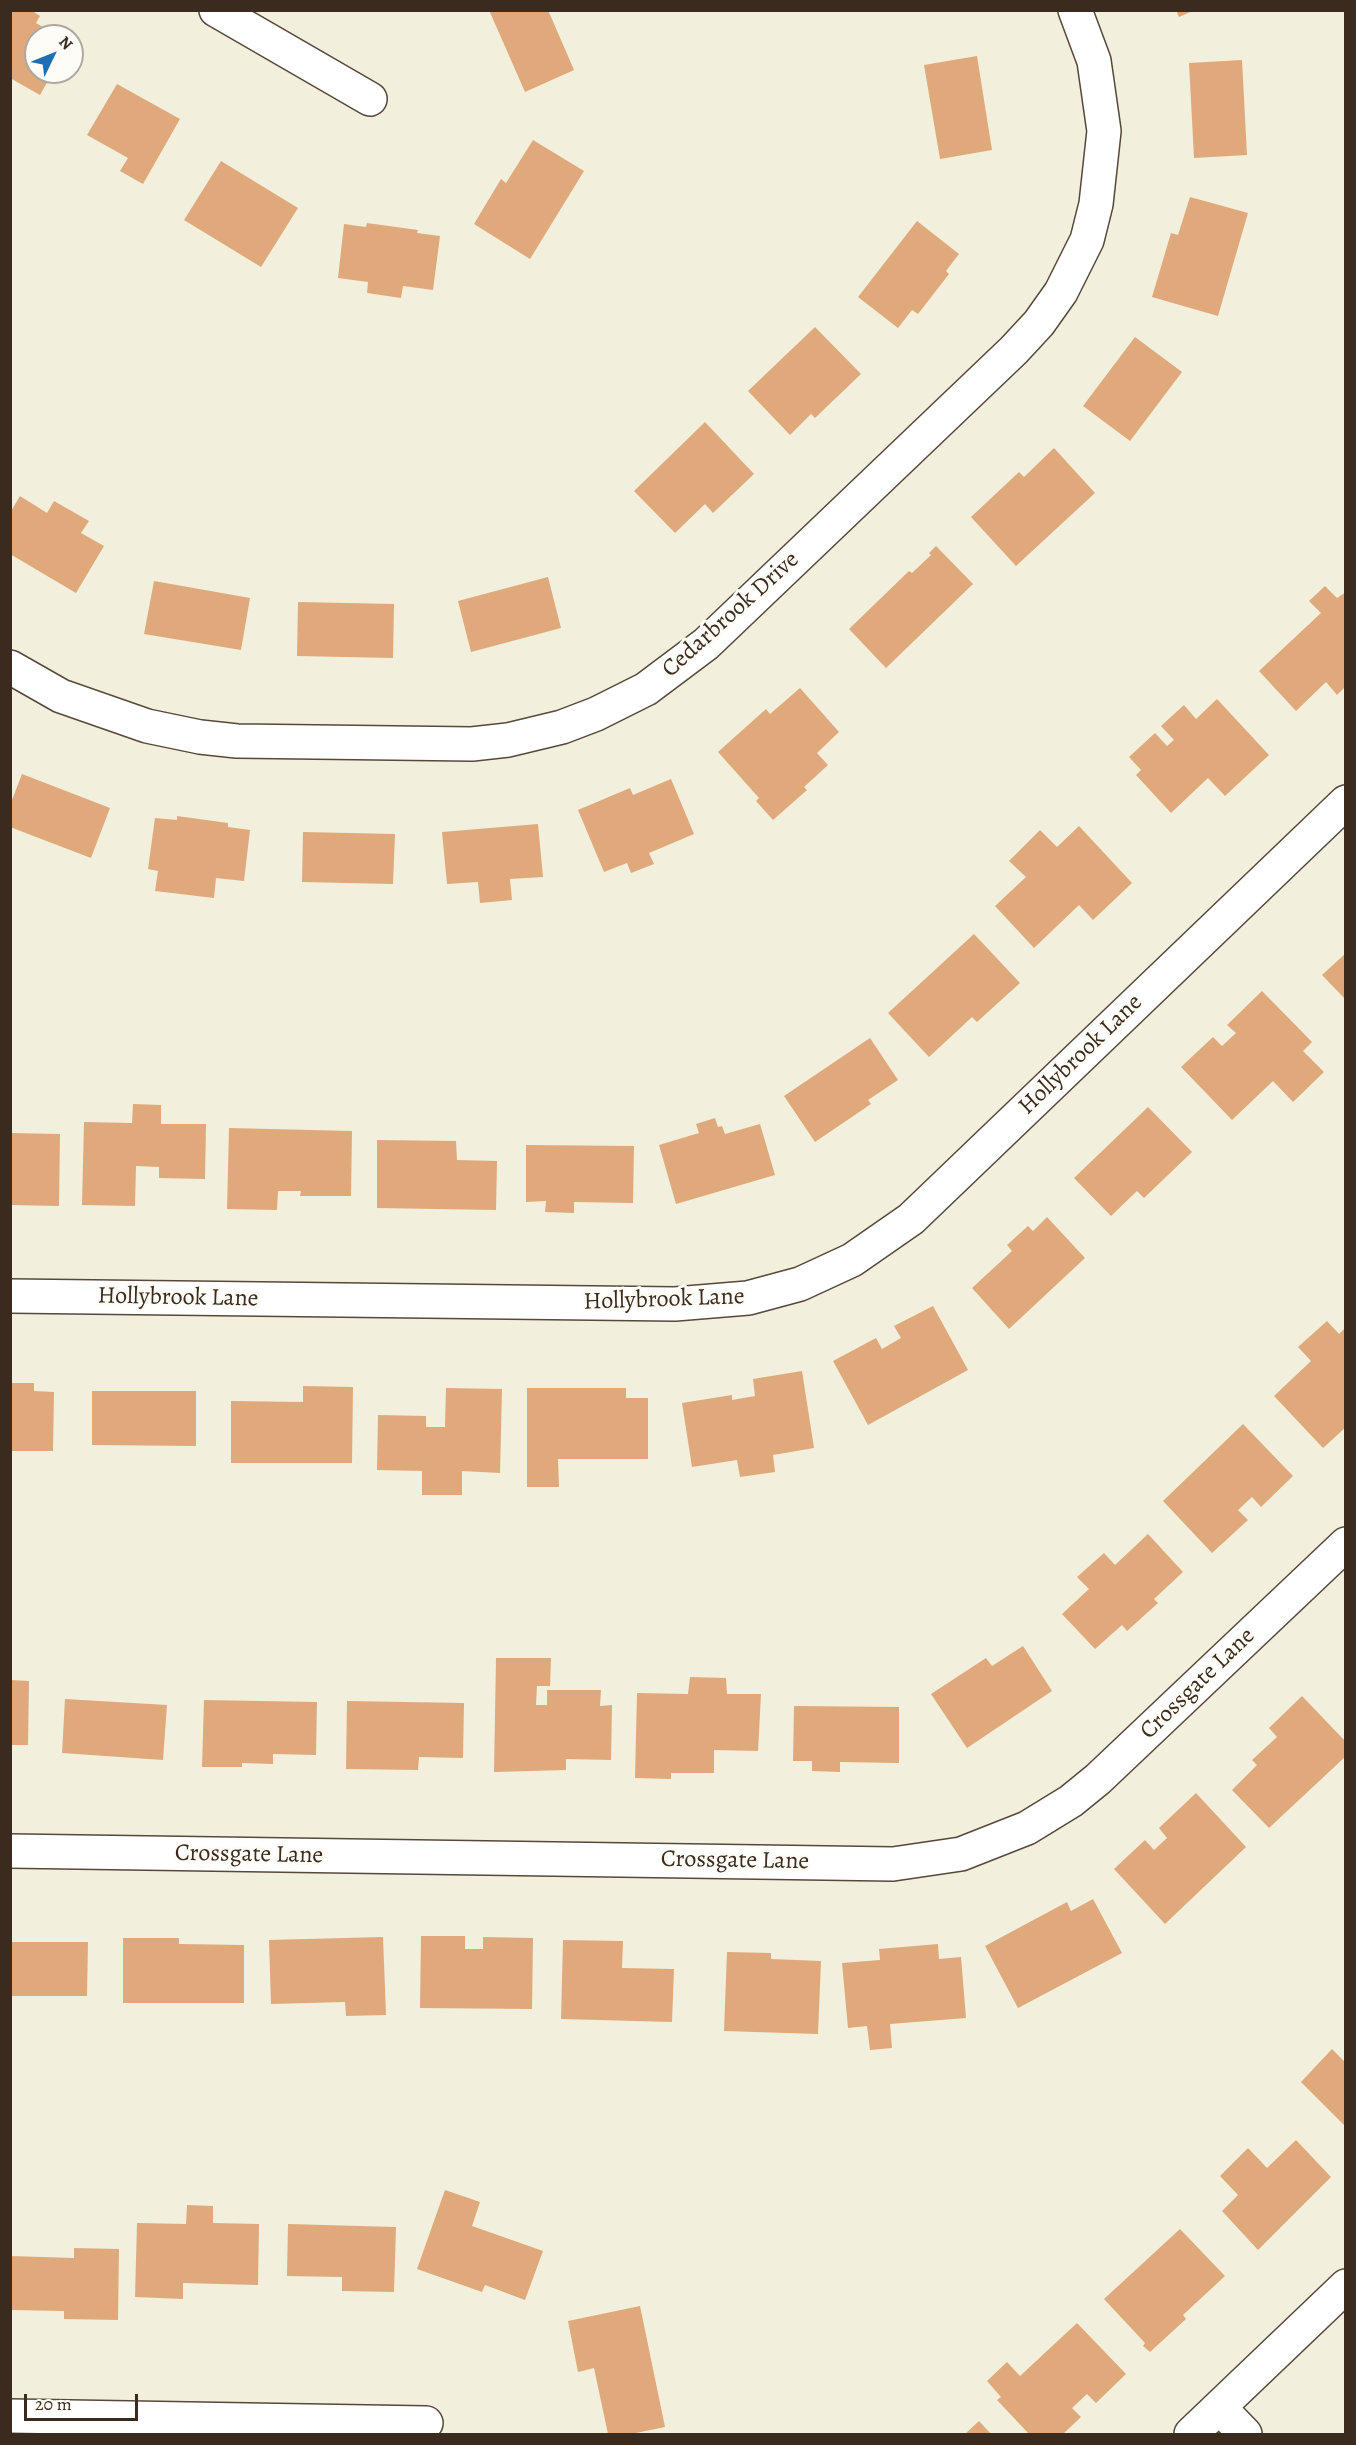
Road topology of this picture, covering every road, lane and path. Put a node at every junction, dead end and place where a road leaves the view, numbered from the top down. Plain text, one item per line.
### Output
1 (216, 10) edge
2 (1079, 19) edge
3 (370, 99) dead end
4 (10, 667) edge
5 (1346, 802) edge
6 (10, 1296) edge
7 (1346, 1544) edge
8 (10, 1851) edge
9 (1346, 2286) edge
10 (1220, 2408) junction
11 (10, 2416) edge
12 (426, 2423) dead end
13 (1191, 2434) edge
14 (1245, 2434) edge

1 - 3 street
2 - 4 street, Cedarbrook Drive
5 - 6 street, Hollybrook Lane
7 - 8 street, Crossgate Lane
9 - 10 street
10 - 13 street
10 - 14 street
11 - 12 street

